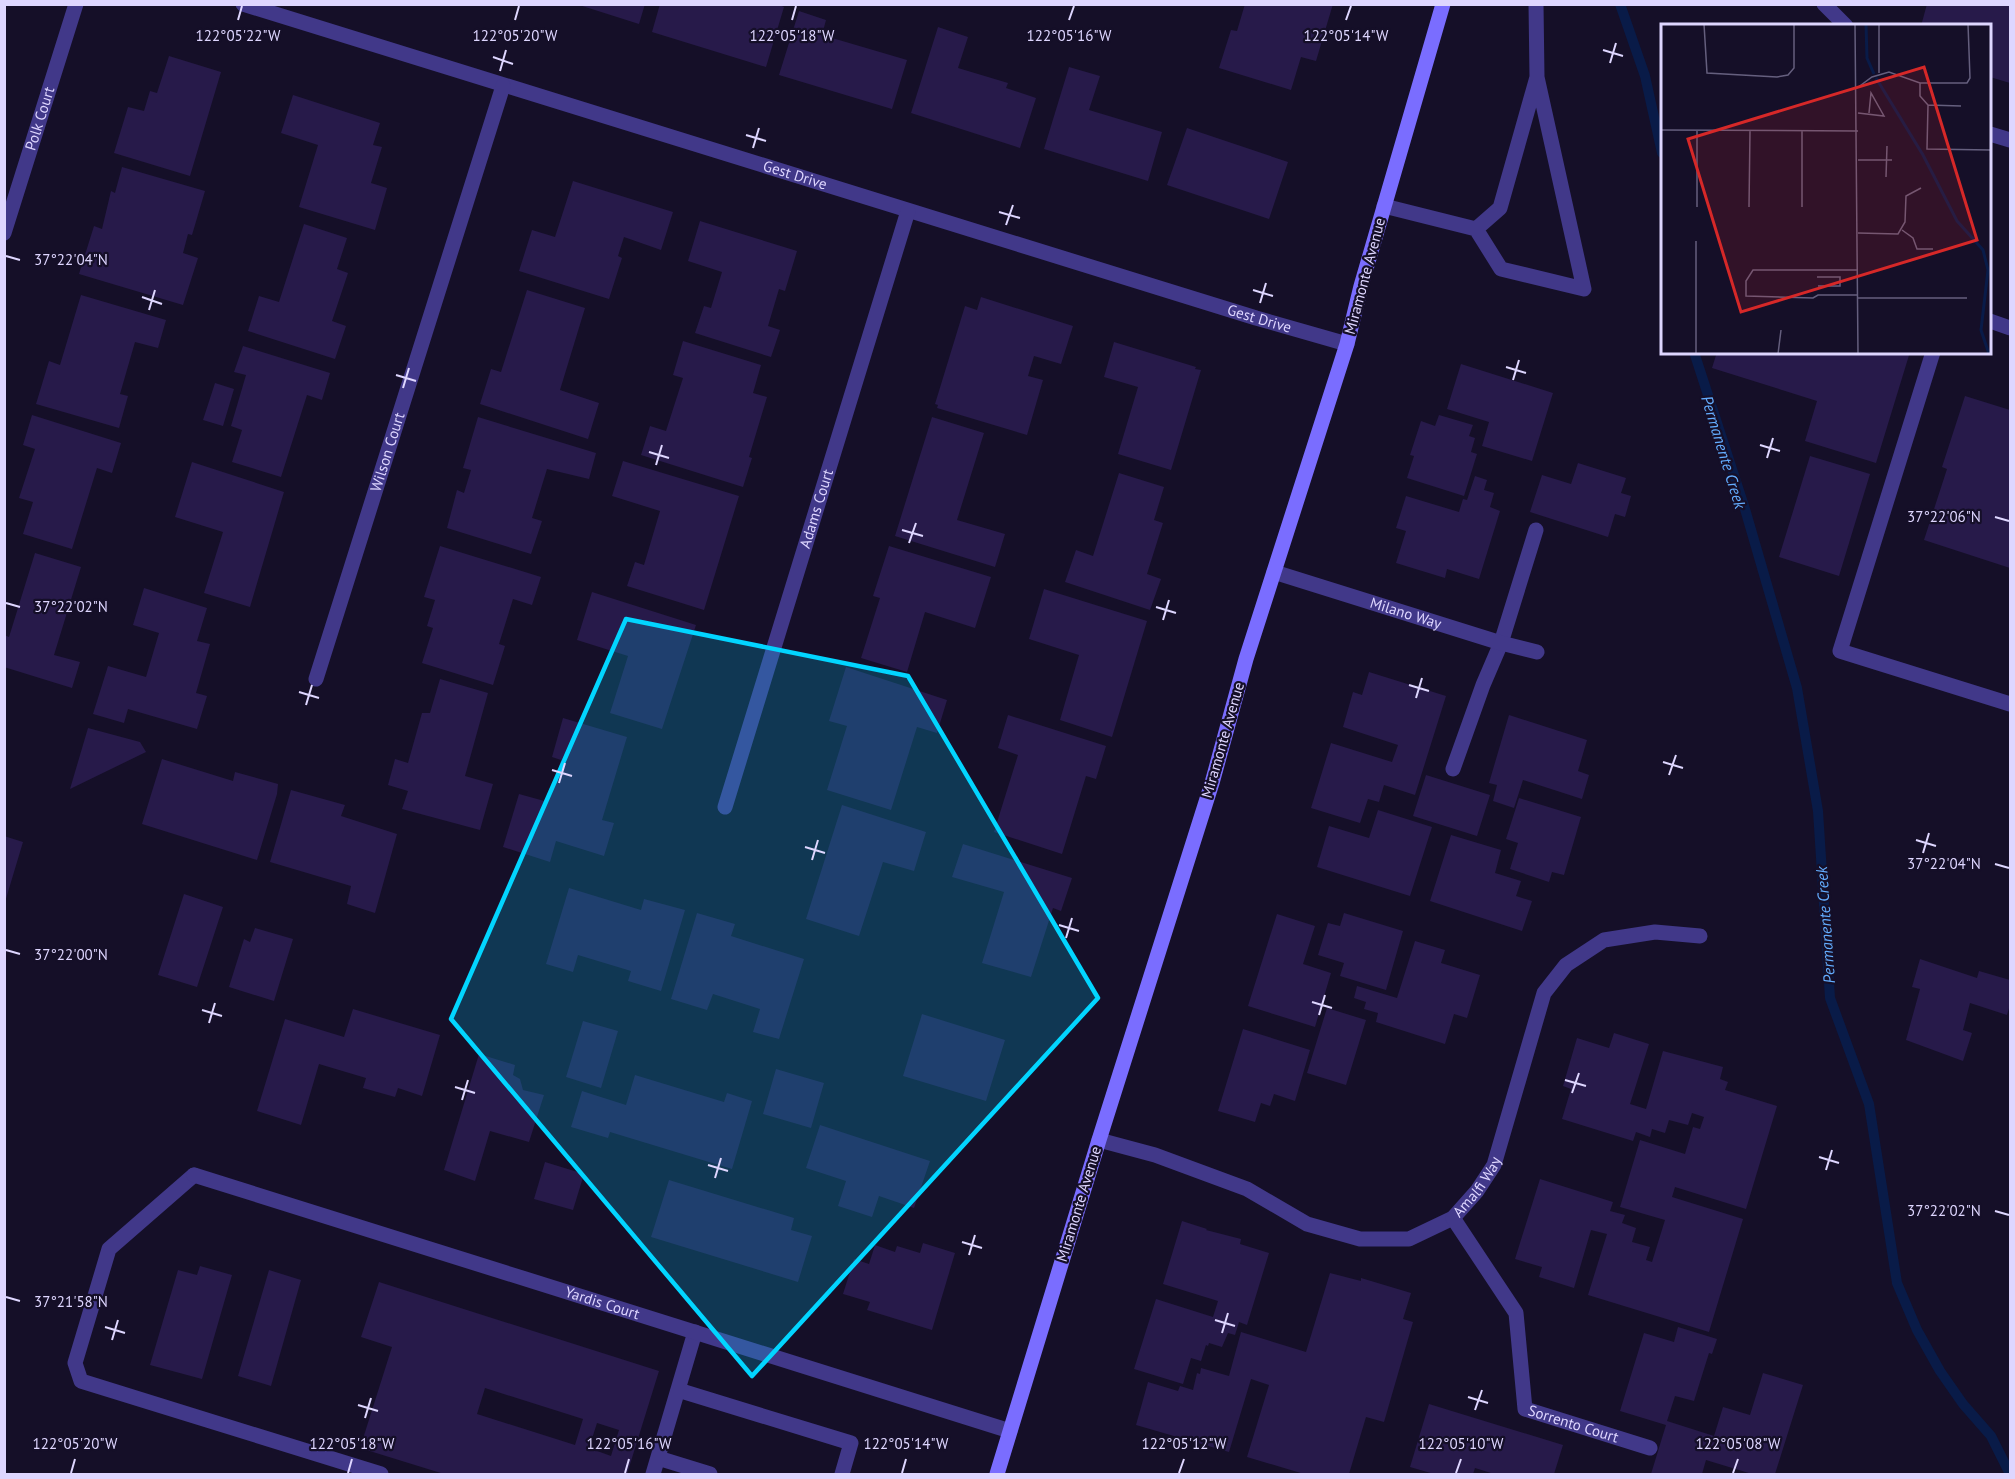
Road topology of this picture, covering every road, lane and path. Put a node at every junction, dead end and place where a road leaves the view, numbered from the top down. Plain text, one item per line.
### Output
1 (75, 4) edge
2 (243, 4) edge
3 (1536, 4) edge
4 (1824, 4) edge
5 (1444, 5) edge
6 (1844, 24) edge
7 (1537, 77) junction
8 (503, 86) junction
9 (1991, 135) edge
10 (2010, 140) edge
11 (1384, 206) junction
12 (908, 211) junction
13 (1476, 229) junction
14 (4, 233) edge
15 (1991, 322) edge
16 (2010, 328) edge
17 (1347, 344) junction
18 (1932, 354) edge
19 (1536, 530) dead end
20 (1274, 572) junction
21 (1501, 643) junction
22 (1537, 652) dead end
23 (316, 679) dead end
24 (2010, 704) edge
25 (1452, 769) dead end
26 (725, 807) dead end
27 (1700, 936) dead end
28 (1099, 1140) junction
29 (1453, 1218) junction
30 (695, 1332) junction
31 (678, 1390) junction
32 (1010, 1431) junction
33 (1650, 1448) dead end
34 (658, 1458) junction
35 (381, 1474) edge
36 (653, 1474) edge
37 (710, 1474) edge
38 (842, 1474) edge
39 (997, 1474) edge

1 - 14 street, Polk Court
2 - 8 street, Gest Drive
3 - 7 street
4 - 6 street
5 - 11 street, Miramonte Avenue
7 - 13 street
7 - 13 street
8 - 12 street, Gest Drive
8 - 23 street, Wilson Court
9 - 10 street
11 - 13 street
11 - 17 street, Miramonte Avenue
12 - 17 street, Gest Drive
12 - 26 street, Adams Court
15 - 16 street
17 - 20 street, Miramonte Avenue
18 - 24 street
19 - 21 street
20 - 21 street, Milano Way
20 - 28 street, Miramonte Avenue
21 - 22 street, Milano Way
21 - 25 street
27 - 29 street, Amalfi Way
28 - 29 street, Amalfi Way
28 - 32 street, Miramonte Avenue
29 - 33 street, Sorrento Court
30 - 31 street
30 - 32 street, Yardis Court
30 - 35 street, Yardis Court
31 - 34 street
31 - 38 street
32 - 39 street, Miramonte Avenue
34 - 36 street
34 - 37 street

